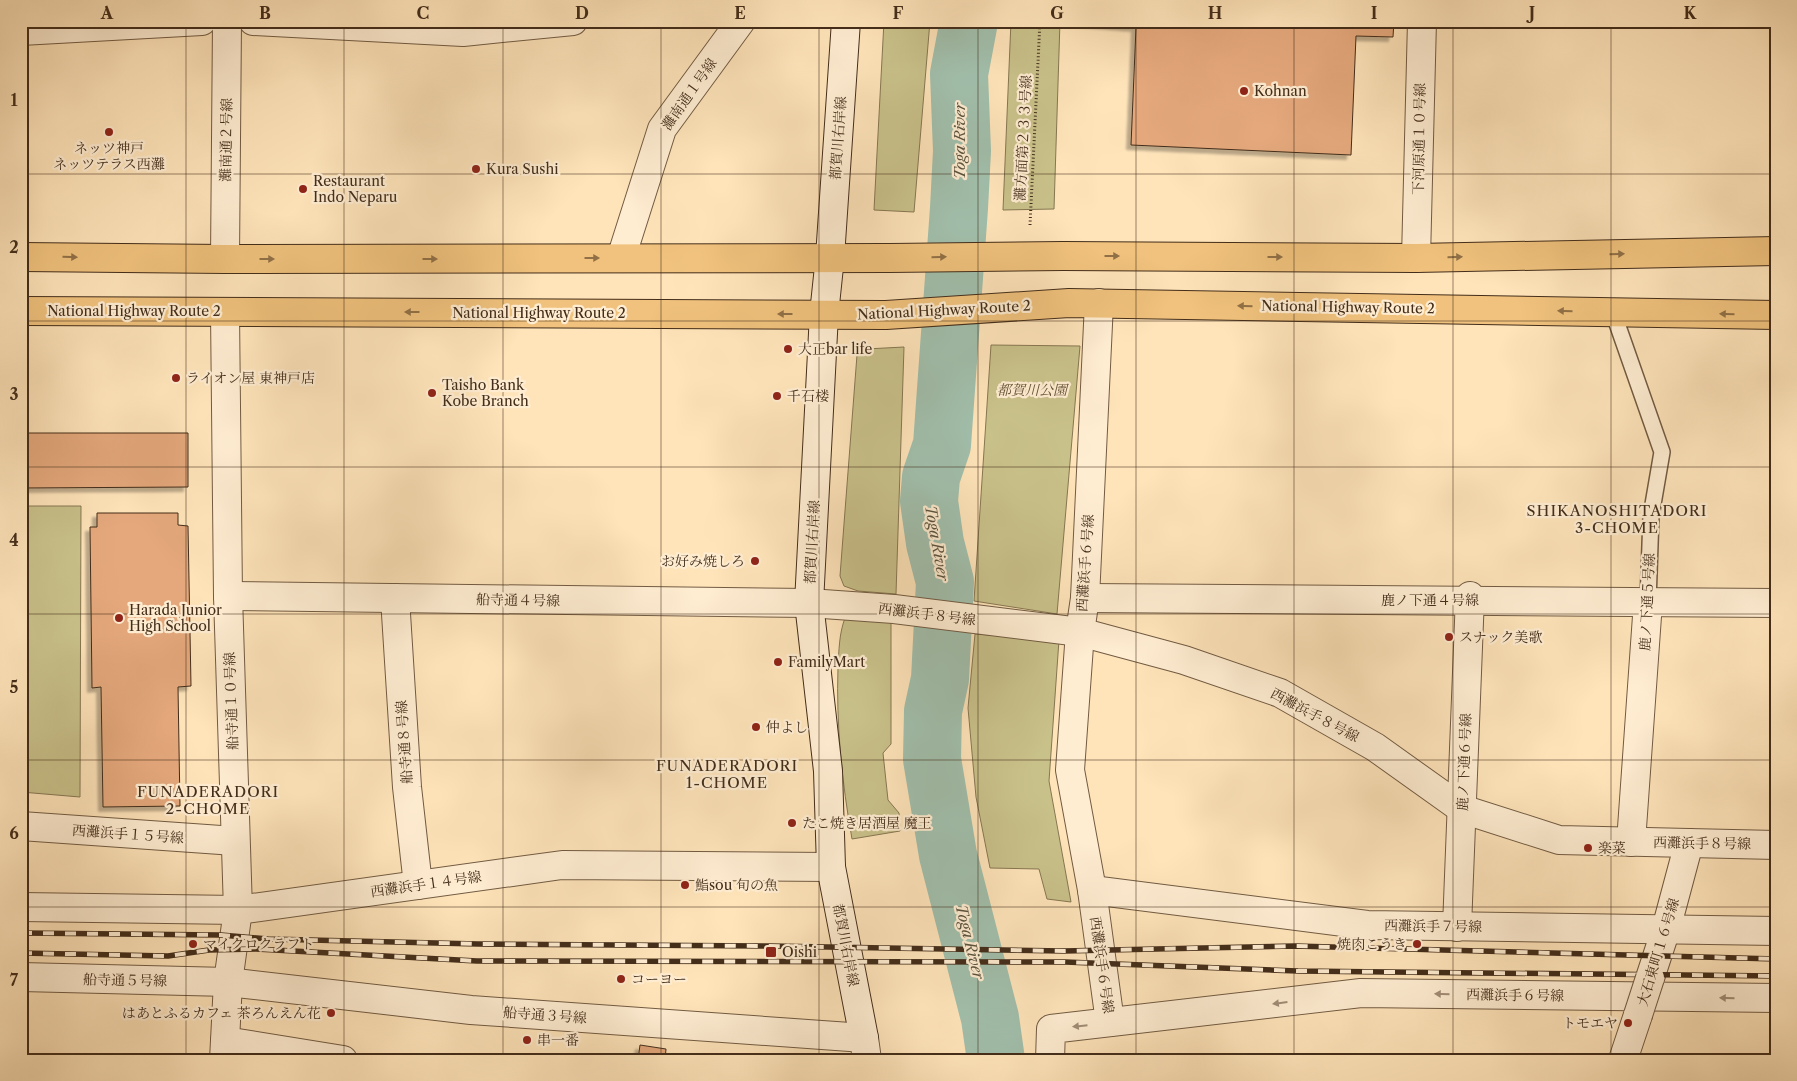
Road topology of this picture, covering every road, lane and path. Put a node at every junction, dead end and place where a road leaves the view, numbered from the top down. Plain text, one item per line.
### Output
1 (202, 21) edge
2 (228, 21) edge
3 (253, 21) edge
4 (574, 21) edge
5 (741, 21) edge
6 (846, 21) edge
7 (1040, 21) edge
8 (1422, 21) edge
9 (21, 31) edge
10 (1776, 251) edge
11 (1028, 256) junction
12 (21, 257) edge
13 (830, 257) junction
14 (620, 258) junction
15 (1416, 258) junction
16 (225, 259) junction
17 (1099, 303) junction
18 (21, 311) edge
19 (225, 312) junction
20 (1613, 312) junction
21 (824, 314) junction
22 (1776, 315) edge
23 (228, 596) junction
24 (395, 598) junction
25 (1085, 598) junction
26 (1470, 598) junction
27 (809, 602) junction
28 (1648, 602) junction
29 (1776, 603) edge
30 (1080, 632) junction
31 (1462, 809) junction
32 (21, 826) edge
33 (235, 841) junction
34 (1631, 842) junction
35 (1689, 843) junction
36 (1776, 844) edge
37 (830, 867) junction
38 (418, 885) junction
39 (1092, 890) junction
40 (21, 907) edge
41 (238, 910) junction
42 (1457, 927) junction
43 (1666, 929) junction
44 (1776, 931) edge
45 (21, 977) edge
46 (228, 982) junction
47 (1776, 998) edge
48 (1110, 1022) junction
49 (865, 1049) edge
50 (225, 1050) edge
51 (343, 1060) edge
52 (1050, 1060) edge
53 (1623, 1060) edge

1 - 9 street
2 - 16 street, 灘南通２号線
3 - 4 street
5 - 14 street, 灘南通１号線
6 - 13 street, 都賀川右岸線
7 - 11 path, 灘方面第２３３号線
8 - 15 street, 下河原通１０号線
15 -> 10 highway
13 -> 11 highway
11 -> 15 highway
12 -> 16 highway
13 - 14 highway
13 - 21 street, 都賀川右岸線
16 -> 14 highway
20 -> 17 highway, National Highway Route 2
17 - 21 highway, National Highway Route 2
17 - 25 street, 西灘浜手６号線
18 - 19 highway, National Highway Route 2
21 -> 19 highway, National Highway Route 2
19 - 23 street, 船寺通１０号線
22 -> 20 highway, National Highway Route 2
20 - 28 lane, 鹿ノ下通５号線
21 - 27 street, 都賀川右岸線
23 - 24 street, 船寺通４号線
23 - 33 street, 船寺通１０号線
24 - 27 street, 船寺通４号線
24 - 38 street, 船寺通８号線
25 - 26 street, 鹿ノ下通４号線
25 - 30 street, 西灘浜手６号線
26 - 28 street, 鹿ノ下通４号線
26 - 31 street, 鹿ノ下通６号線
27 - 30 street, 西灘浜手８号線
27 - 37 street, 都賀川右岸線
28 - 29 street, 鹿ノ下通４号線
28 - 34 street, 鹿ノ下通５号線
30 - 31 street, 西灘浜手８号線
30 - 39 street, 西灘浜手６号線
31 - 34 street, 西灘浜手８号線
31 - 42 street, 鹿ノ下通６号線
32 - 33 street, 西灘浜手１５号線
33 - 41 street, 船寺通１０号線
34 - 35 street, 西灘浜手８号線
35 - 36 street, 西灘浜手８号線
35 - 43 street, 大石東町１６号線
37 - 38 street, 西灘浜手１４号線
37 - 49 street, 都賀川右岸線
38 - 41 street, 西灘浜手１４号線
39 - 42 street, 西灘浜手７号線
39 - 48 street, 西灘浜手６号線
40 - 41 street, 西灘浜手１４号線
41 - 46 street, 船寺通１０号線
42 - 43 street, 西灘浜手７号線
43 - 44 street, 西灘浜手７号線
43 - 53 street, 大石東町１６号線, bridge
45 - 46 street, 船寺通５号線
46 - 49 street, 船寺通３号線
46 - 50 street, 船寺通１０号線
47 -> 48 street, 西灘浜手６号線
48 -> 52 street
50 - 51 street

